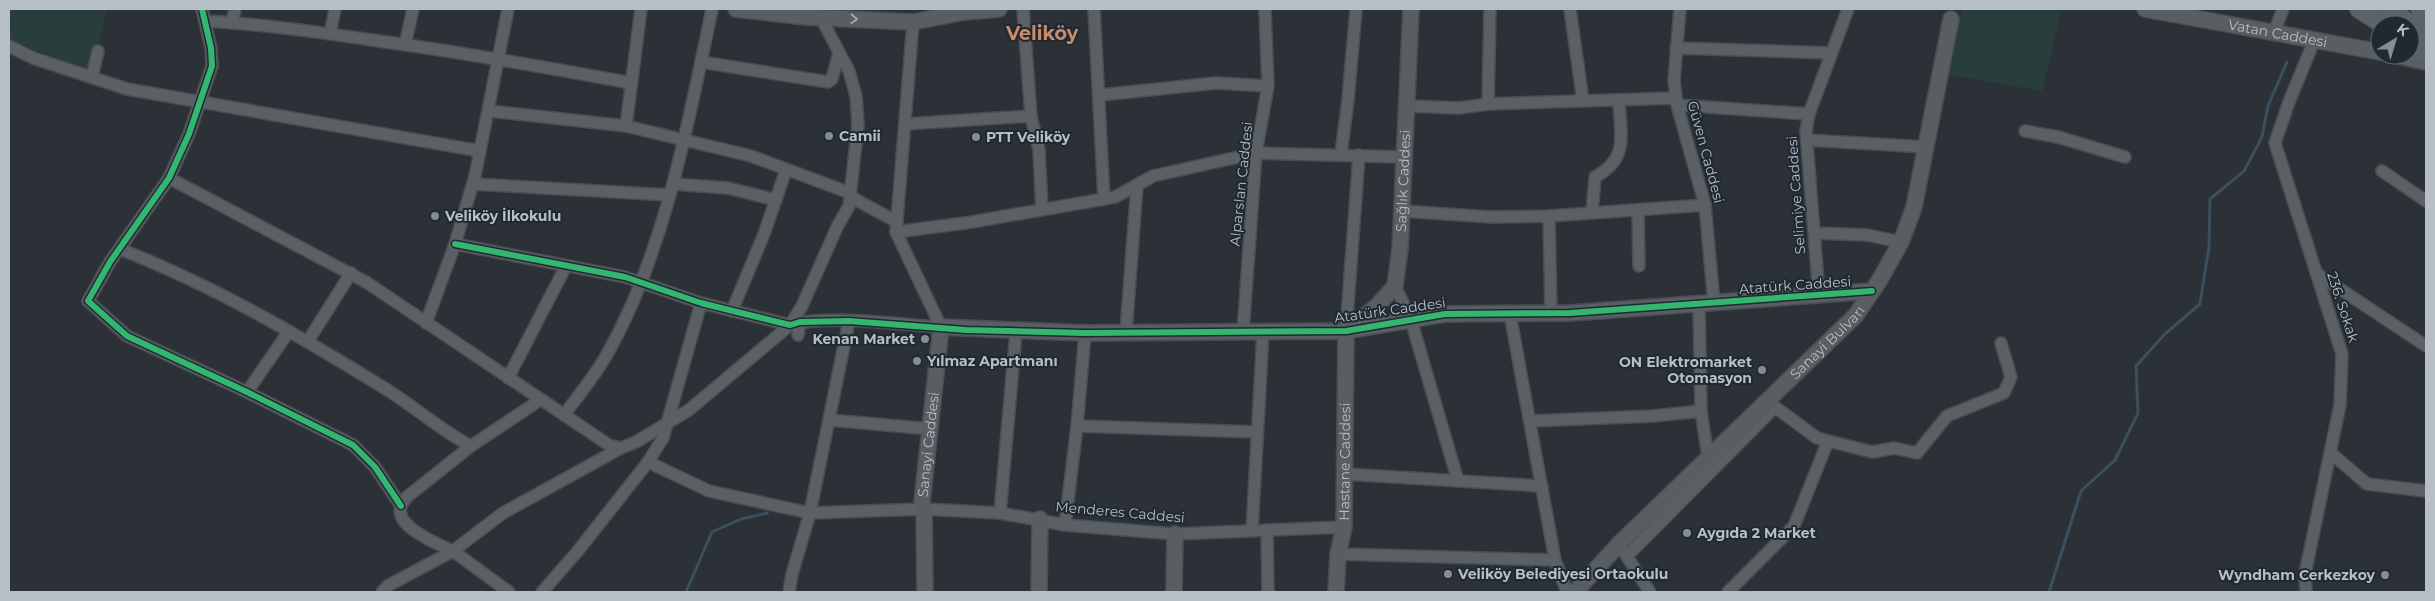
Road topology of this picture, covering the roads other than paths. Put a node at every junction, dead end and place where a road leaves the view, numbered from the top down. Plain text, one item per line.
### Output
1 (202, 9) edge
2 (235, 9) edge
3 (335, 9) edge
4 (413, 9) edge
5 (508, 9) edge
6 (641, 9) edge
7 (712, 9) edge
8 (736, 9) edge
9 (999, 9) edge
10 (1023, 9) edge
11 (1094, 9) edge
12 (1265, 9) edge
13 (1356, 9) edge
14 (1411, 9) edge
15 (1490, 9) edge
16 (1570, 9) edge
17 (1680, 9) edge
18 (1848, 9) edge
19 (2145, 9) edge
20 (2283, 9) edge
21 (2359, 9) edge
22 (2388, 9) edge
23 (2420, 9) edge
24 (1952, 12) edge
25 (2426, 13) edge
26 (2370, 16) edge
27 (821, 18) junction
28 (206, 21) junction
29 (913, 22) junction
30 (232, 23) junction
31 (2274, 33) junction
32 (330, 34) junction
33 (2426, 34) edge
34 (2314, 41) junction
35 (405, 45) junction
36 (9, 46) edge
37 (1676, 48) junction
38 (2370, 50) edge
39 (98, 51) dead end
40 (839, 52) junction
41 (1831, 53) junction
42 (497, 58) junction
43 (701, 62) junction
44 (92, 77) junction
45 (631, 83) junction
46 (1268, 86) junction
47 (1100, 95) junction
48 (1619, 100) junction
49 (1584, 101) junction
50 (1677, 102) junction
51 (201, 103) junction
52 (1488, 104) junction
53 (1406, 106) junction
54 (489, 111) junction
55 (1809, 114) junction
56 (1031, 116) junction
57 (905, 124) junction
58 (626, 126) junction
59 (2025, 132) dead end
60 (685, 140) junction
61 (1807, 140) junction
62 (1926, 147) junction
63 (480, 151) junction
64 (1256, 153) junction
65 (1341, 154) junction
66 (1359, 155) junction
67 (1403, 157) junction
68 (2125, 157) dead end
69 (786, 170) junction
70 (2382, 171) dead end
71 (169, 178) junction
72 (473, 184) junction
73 (1137, 185) junction
74 (671, 189) junction
75 (851, 195) junction
76 (1104, 199) junction
77 (776, 200) junction
78 (2426, 201) edge
79 (1705, 205) junction
80 (1042, 210) junction
81 (1401, 210) junction
82 (1638, 210) junction
83 (1592, 213) junction
84 (1549, 216) junction
85 (896, 227) junction
86 (1814, 233) junction
87 (1901, 242) junction
88 (455, 244) junction
89 (120, 249) junction
90 (566, 266) junction
91 (1638, 266) dead end
92 (2316, 273) junction
93 (351, 274) junction
94 (641, 283) junction
95 (1395, 286) junction
96 (1872, 292) junction
97 (1819, 295) junction
98 (701, 303) junction
99 (1706, 304) junction
100 (732, 310) junction
101 (1551, 313) junction
102 (1510, 314) junction
103 (1411, 320) junction
104 (849, 321) junction
105 (426, 323) junction
106 (795, 323) junction
107 (941, 327) junction
108 (289, 331) junction
109 (1346, 331) junction
110 (1016, 332) junction
111 (1126, 332) junction
112 (1243, 332) junction
113 (1263, 332) junction
114 (1085, 333) junction
115 (798, 335) dead end
116 (308, 341) junction
117 (2001, 343) dead end
118 (2426, 346) edge
119 (508, 378) junction
120 (247, 392) junction
121 (540, 400) junction
122 (1771, 404) junction
123 (1701, 412) junction
124 (564, 415) junction
125 (829, 420) junction
126 (1530, 422) junction
127 (666, 425) junction
128 (1077, 426) junction
129 (930, 429) junction
130 (1258, 432) junction
131 (1828, 441) junction
132 (471, 446) junction
133 (621, 448) junction
134 (2332, 454) junction
135 (1708, 458) junction
136 (648, 462) junction
137 (1344, 474) junction
138 (1458, 481) junction
139 (1542, 486) junction
140 (2426, 491) edge
141 (401, 506) junction
142 (924, 509) junction
143 (810, 513) junction
144 (1000, 513) junction
145 (1040, 519) junction
146 (1064, 525) junction
147 (1344, 527) junction
148 (1267, 530) junction
149 (1252, 531) junction
150 (1175, 534) junction
151 (1623, 550) junction
152 (453, 551) junction
153 (1338, 554) junction
154 (1555, 560) junction
155 (382, 592) edge
156 (509, 592) edge
157 (542, 592) edge
158 (789, 592) edge
159 (925, 592) edge
160 (1039, 592) edge
161 (1174, 592) edge
162 (1268, 592) edge
163 (1336, 592) edge
164 (1568, 592) edge
165 (1575, 592) edge
166 (1650, 592) edge
167 (1728, 592) edge
168 (2306, 592) edge

1 - 28 street
2 - 30 street
3 - 32 street
4 - 35 street
5 - 42 street
6 - 45 street
7 - 43 street
8 - 27 street
9 - 29 street
10 - 56 street
11 - 47 street
12 - 46 street, Alparslan Caddesi
13 - 65 street
14 - 53 street, Sağlık Caddesi
15 - 52 street
16 - 49 street
17 - 37 street, Güven Caddesi
18 - 41 street, Selimiye Caddesi
19 - 31 street, Vatan Caddesi
20 - 31 street
21 - 26 main road
22 - 33 main road
23 - 25 main road
24 - 62 street, Sanayi Bulvarı
27 -> 29 street
27 - 40 street
28 - 30 street
28 - 51 street
29 - 57 street
30 - 32 street
31 - 34 street, Vatan Caddesi
32 - 35 street
34 - 38 street, Vatan Caddesi
34 - 92 street, 236. Sokak
35 - 42 street
36 - 44 street
37 - 41 street
37 - 50 street, Güven Caddesi
39 - 44 street
40 - 43 street
40 - 75 street
41 - 55 street, Selimiye Caddesi
42 - 45 street
42 - 54 street
43 - 60 street
44 - 51 street
45 - 58 street
46 - 47 street
46 - 64 street, Alparslan Caddesi
47 - 76 street
48 - 49 street
48 - 50 street
48 - 83 street
49 - 52 street
50 - 55 street
50 - 79 street, Güven Caddesi
51 - 63 street
51 - 71 street
52 - 53 street
53 - 67 street, Sağlık Caddesi
54 - 58 street
54 - 63 street
55 - 61 street, Selimiye Caddesi
56 - 57 street
56 - 80 street
57 - 85 street
58 - 60 street
59 - 68 street
60 - 69 street
60 - 74 street
61 - 62 street
61 - 86 street, Selimiye Caddesi
62 - 87 street, Sanayi Bulvarı
63 - 72 street
64 - 65 street
64 - 73 street
64 - 112 street, Alparslan Caddesi
65 - 66 street
66 - 67 street
66 - 109 street
67 - 81 street, Sağlık Caddesi
69 - 75 street
69 - 77 street
70 - 78 street
71 - 89 street
71 - 93 street
72 - 74 street
72 - 88 street
73 - 76 street
73 - 111 street
74 - 77 street
74 - 94 street
75 - 85 street
75 - 106 street
76 - 80 street
77 - 100 street
79 - 82 street
79 - 99 street, Güven Caddesi
80 - 85 street
81 - 84 street
81 - 95 street, Sağlık Caddesi
82 - 83 street
82 - 91 street
83 - 84 street
84 - 101 street
85 - 107 street
86 - 87 street
86 - 97 street, Selimiye Caddesi
87 - 96 street, Sanayi Bulvarı
88 - 90 street
88 - 105 street
89 - 108 street
89 - 120 street
90 - 94 street
90 - 119 street
92 - 118 street
92 - 134 street, 236. Sokak
93 - 105 street
93 - 116 street
94 - 98 street
94 - 124 street
95 - 103 street
95 - 109 street
96 - 97 street, Atatürk Caddesi
96 - 122 street, Sanayi Bulvarı
97 - 99 street, Atatürk Caddesi
98 - 100 street
98 - 127 street
99 - 101 street, Atatürk Caddesi
99 - 123 street, Güven Caddesi
100 - 106 street
101 - 102 street, Atatürk Caddesi
102 - 103 street, Atatürk Caddesi
102 - 126 street
103 - 109 street, Atatürk Caddesi
103 - 138 street
104 - 106 street
104 - 107 street
104 - 125 street
105 - 119 street
106 - 115 street
106 - 127 street
107 - 110 street, Atatürk Caddesi
107 - 129 street, Sanayi Caddesi
108 - 116 street
108 - 120 street
109 - 113 street, Atatürk Caddesi
109 - 137 street, Hastane Caddesi
110 - 114 street, Atatürk Caddesi
110 - 144 street
111 - 112 street, Atatürk Caddesi
111 - 114 street, Atatürk Caddesi
112 - 113 street, Atatürk Caddesi
113 - 130 street
114 - 128 street
116 - 132 street
117 - 131 street
119 - 121 street
120 - 141 street
121 - 124 street
121 - 132 street
122 - 131 street
122 - 135 street, Sanayi Bulvarı
122 - 151 street
123 - 126 street
123 - 135 street, Güven Caddesi
124 - 133 street
125 - 129 street
125 - 143 street
126 - 139 street
127 - 133 street
127 - 136 street
128 - 130 street
128 - 146 street
129 - 142 street, Sanayi Caddesi
130 - 149 street
131 - 167 street
132 - 141 street
133 - 152 street
134 - 140 street
134 - 168 street, 236. Sokak
135 - 151 street, Sanayi Bulvarı
136 - 143 street, Menderes Caddesi
136 - 157 street
137 - 138 street
137 - 147 street, Hastane Caddesi
138 - 139 street
139 - 154 street
141 - 152 street
142 - 143 street, Menderes Caddesi
142 - 144 street, Menderes Caddesi
142 - 159 street, Sanayi Caddesi
143 - 158 street
144 - 145 street, Menderes Caddesi
145 - 146 street, Menderes Caddesi
145 - 160 street
146 - 150 street, Menderes Caddesi
147 - 148 street, Menderes Caddesi
147 - 153 street, Hastane Caddesi
148 - 149 street, Menderes Caddesi
148 - 162 street
149 - 150 street, Menderes Caddesi
150 - 161 street
151 - 165 street, Sanayi Bulvarı
151 - 166 street
152 - 155 street
152 - 156 street
153 - 154 street
153 - 163 street, Hastane Caddesi
154 - 164 street

